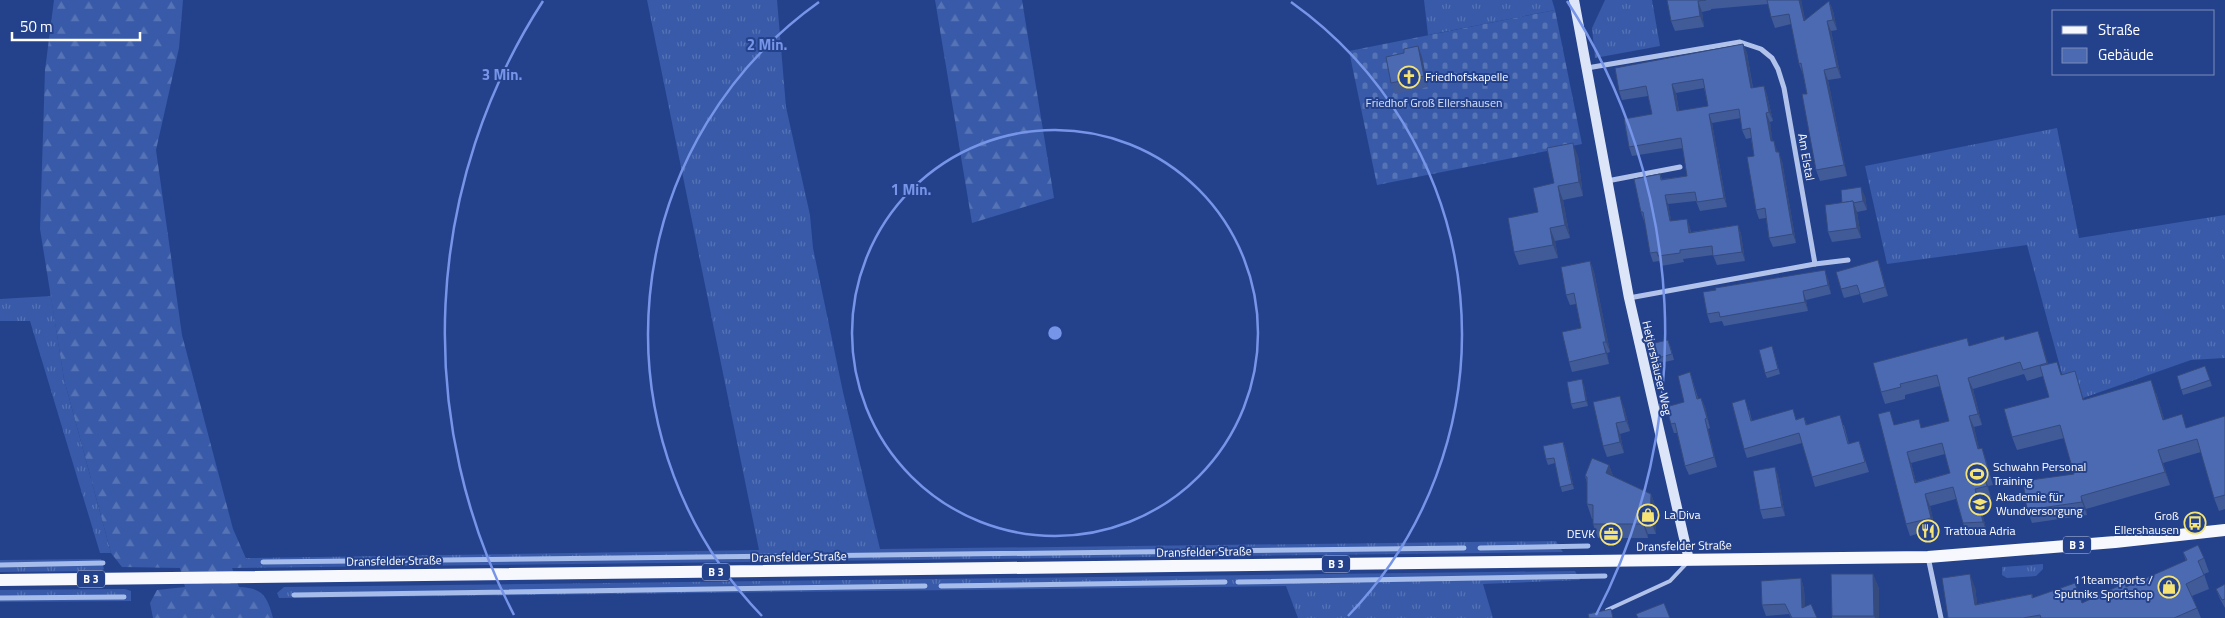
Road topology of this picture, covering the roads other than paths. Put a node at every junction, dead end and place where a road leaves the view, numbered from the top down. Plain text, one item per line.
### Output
1 (1574, 0) edge
2 (1587, 68) junction
3 (1680, 167) dead end
4 (1607, 181) junction
5 (1848, 260) dead end
6 (1815, 264) junction
7 (1629, 298) junction
8 (2225, 530) edge
9 (1928, 557) junction
10 (1689, 560) junction
11 (0, 580) edge
12 (1600, 614) edge
13 (1941, 618) edge

1 - 2 street, Hetjershäuser Weg
2 - 4 street, Hetjershäuser Weg
2 - 6 street, Am Elstal
3 - 4 street
4 - 7 street, Hetjershäuser Weg
5 - 6 street
6 - 7 street
7 - 10 street, Hetjershäuser Weg
8 - 9 main road, Dransfelder Straße / B 3
9 - 10 main road, Dransfelder Straße / B 3
9 - 13 street
10 - 11 main road, Dransfelder Straße / B 3
10 - 12 lane

